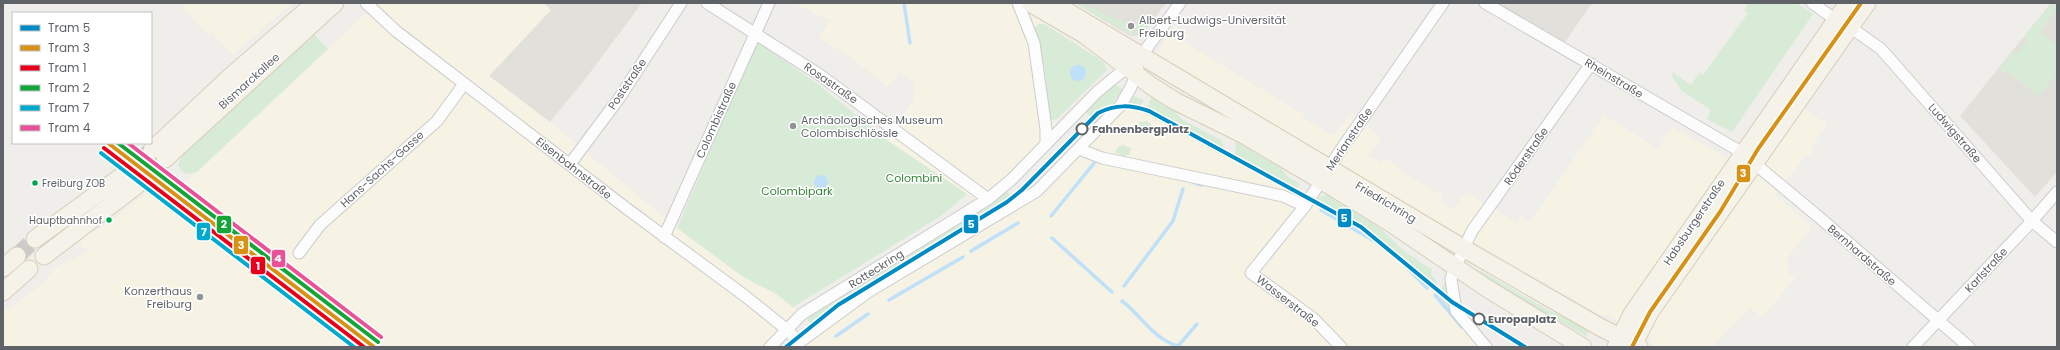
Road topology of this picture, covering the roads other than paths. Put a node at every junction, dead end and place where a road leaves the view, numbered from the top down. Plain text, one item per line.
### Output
1 (315, 3) edge
2 (335, 3) edge
3 (366, 3) edge
4 (681, 3) edge
5 (707, 3) edge
6 (769, 3) edge
7 (1018, 3) edge
8 (1030, 3) edge
9 (1053, 3) edge
10 (1180, 3) edge
11 (1443, 3) edge
12 (1485, 3) edge
13 (1812, 3) edge
14 (1848, 3) edge
15 (1868, 3) edge
16 (1843, 24) junction
17 (754, 34) junction
18 (1141, 56) junction
19 (1591, 64) junction
20 (1132, 71) junction
21 (464, 84) junction
22 (1046, 144) junction
23 (1079, 149) junction
24 (1748, 158) junction
25 (570, 164) junction
26 (1325, 175) junction
27 (2057, 192) edge
28 (988, 199) junction
29 (1305, 206) junction
30 (2032, 221) junction
31 (664, 237) junction
32 (35, 239) tunnel mouth
33 (2057, 242) edge
34 (1463, 248) junction
35 (299, 253) dead end
36 (17, 256) tunnel mouth
37 (44, 256) tunnel mouth
38 (1455, 267) junction
39 (3, 268) edge
40 (29, 269) tunnel mouth
41 (1251, 273) joint
42 (3, 292) edge
43 (1939, 321) junction
44 (786, 329) junction
45 (796, 344) edge
46 (1628, 345) edge
47 (770, 347) edge
48 (1341, 347) edge
49 (1486, 347) edge
50 (1583, 347) edge
51 (1913, 347) edge
52 (1969, 347) edge

1 - 2 main road, Bismarckallee
3 - 21 street, Eisenbahnstraße
4 - 25 street, Poststraße
5 - 17 street, Rosastraße
6 - 17 street, Colombistraße
7 - 22 street
8 - 20 main road, Friedrichring
9 - 18 main road, Friedrichring
10 - 18 street
11 - 26 street, Merianstraße
12 - 19 street, Rheinstraße
13 - 16 street, Ludwigstraße
14 - 16 main road, Habsburgerstraße
15 - 16 main road, Habsburgerstraße
16 - 24 main road, Habsburgerstraße
16 - 30 street, Ludwigstraße
17 - 28 street, Rosastraße
17 - 31 street, Colombistraße
18 - 20 street
18 - 26 main road, Friedrichring
19 - 24 street, Rheinstraße
19 - 34 street, Röderstraße
20 - 22 street
20 - 23 street
20 - 26 main road, Friedrichring
21 - 25 street, Eisenbahnstraße
21 - 35 street, Hans-Sachs-Gasse
22 - 28 street
23 - 29 street
23 - 45 street, Rotteckring
24 - 43 street, Bernhardstraße
24 - 46 main road, Habsburgerstraße
25 - 31 street, Eisenbahnstraße
26 - 29 street, Merianstraße
26 - 34 main road, Friedrichring
26 - 38 main road, Friedrichring
27 - 30 street, Karlstraße
28 - 44 street, Rotteckring
29 - 41 street, Merianstraße
30 - 33 street, Ludwigstraße
30 - 43 street, Karlstraße
31 - 44 street, Eisenbahnstraße
32 - 37 main road
34 - 38 street, Röderstraße
34 - 46 main road, Friedrichring
36 - 39 main road
38 - 49 street, Röderstraße
38 - 50 main road, Friedrichring
40 - 42 main road
41 - 48 street, Wasserstraße
43 - 51 street, Karlstraße
43 - 52 street, Bernhardstraße
44 - 45 street, Eisenbahnstraße
44 - 47 street, Rotteckring

